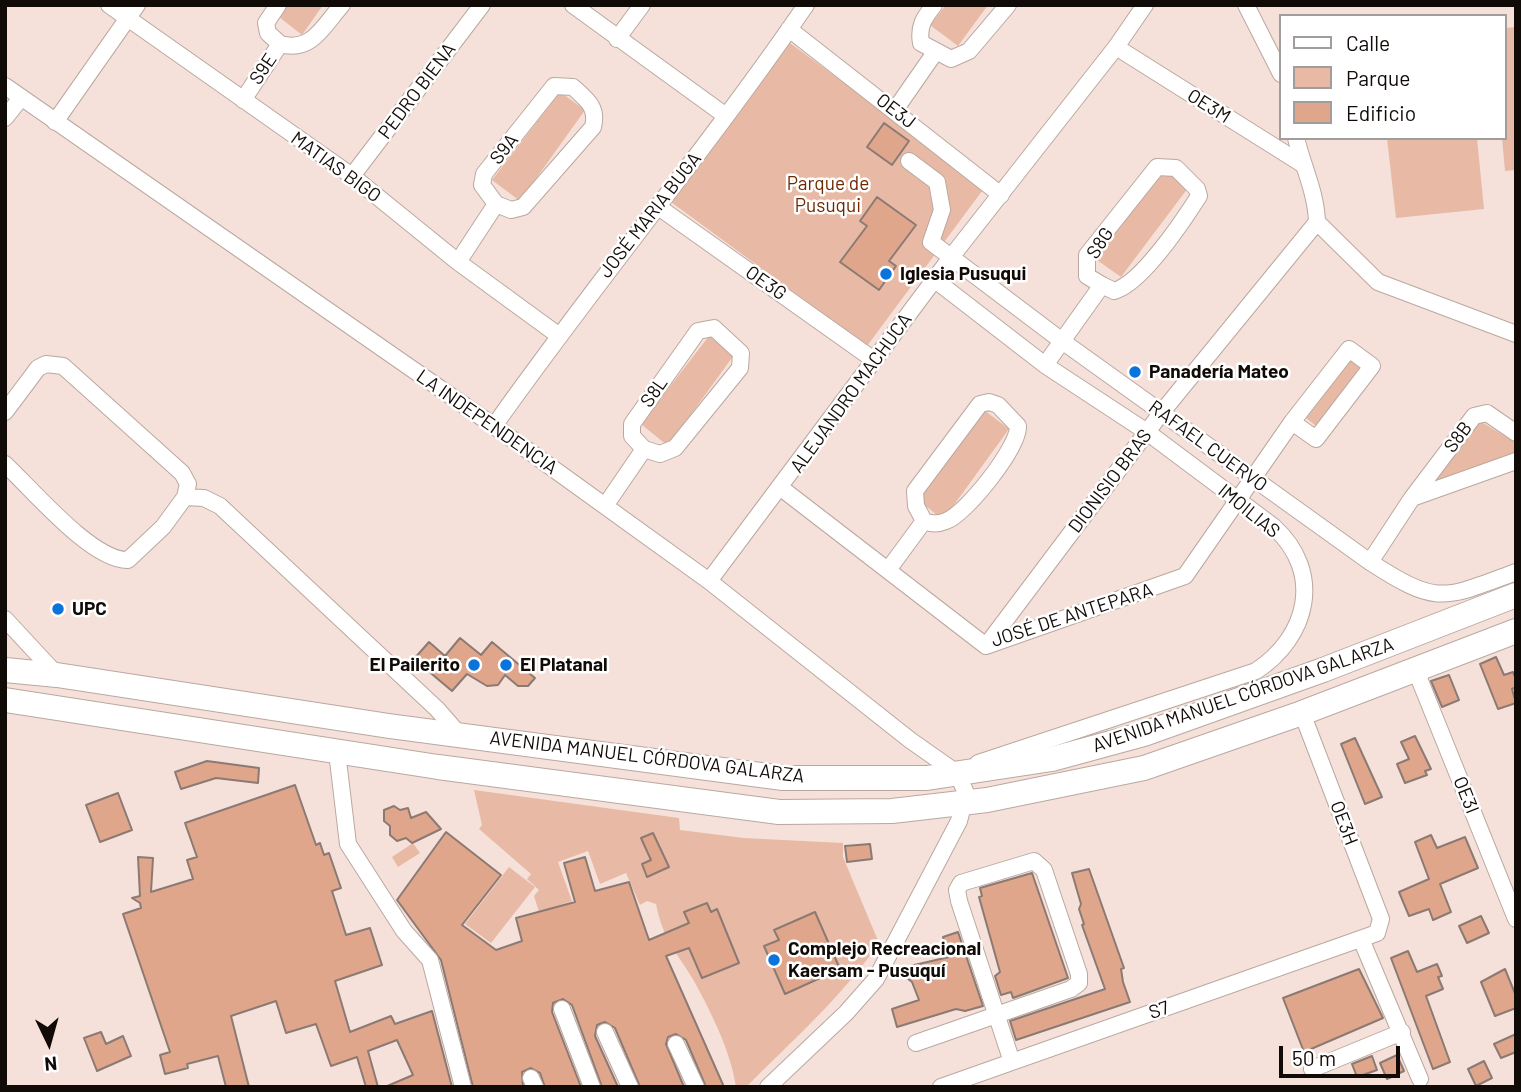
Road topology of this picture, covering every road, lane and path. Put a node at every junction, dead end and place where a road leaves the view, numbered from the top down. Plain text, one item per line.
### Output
1 (109, 5) edge
2 (278, 5) edge
3 (342, 5) edge
4 (482, 5) edge
5 (573, 5) edge
6 (642, 5) edge
7 (806, 5) edge
8 (934, 5) edge
9 (1008, 5) edge
10 (1144, 5) edge
11 (1246, 5) edge
12 (133, 11) edge
13 (789, 29) junction
14 (617, 39) junction
15 (280, 44) junction
16 (1116, 47) junction
17 (936, 51) junction
18 (1280, 72) edge
19 (5, 86) edge
20 (21, 98) junction
21 (243, 100) junction
22 (895, 110) junction
23 (726, 116) junction
24 (5, 118) edge
25 (55, 122) junction
26 (1296, 140) edge
27 (909, 161) dead end
28 (1302, 164) junction
29 (352, 176) junction
30 (1001, 195) junction
31 (496, 204) junction
32 (657, 206) junction
33 (1317, 222) junction
34 (952, 257) junction
35 (458, 262) junction
36 (934, 280) junction
37 (1102, 285) junction
38 (1516, 334) edge
39 (558, 335) junction
40 (1062, 341) junction
41 (874, 360) junction
42 (1045, 365) junction
43 (5, 412) edge
44 (1162, 412) junction
45 (1292, 422) junction
46 (495, 426) junction
47 (1147, 432) junction
48 (1516, 433) edge
49 (644, 449) junction
50 (1516, 461) edge
51 (5, 464) edge
52 (1253, 479) junction
53 (781, 488) junction
54 (185, 497) junction
55 (1412, 498) junction
56 (1237, 500) junction
57 (605, 506) junction
58 (924, 521) junction
59 (1370, 562) junction
60 (888, 570) junction
61 (1516, 572) edge
62 (709, 581) junction
63 (1516, 595) edge
64 (5, 619) edge
65 (1516, 631) edge
66 (986, 646) junction
67 (5, 670) edge
68 (1416, 671) junction
69 (57, 675) junction
70 (5, 700) edge
71 (1302, 713) junction
72 (458, 733) junction
73 (337, 752) junction
74 (957, 773) junction
75 (965, 803) junction
76 (1516, 919) edge
77 (1377, 933) joint
78 (1361, 939) junction
79 (562, 1009) dead end
80 (996, 1016) junction
81 (606, 1032) dead end
82 (1402, 1032) junction
83 (916, 1043) dead end
84 (676, 1044) dead end
85 (1012, 1062) junction
86 (1312, 1069) dead end
87 (1420, 1079) dead end
88 (463, 1087) edge
89 (592, 1087) edge
90 (630, 1087) edge
91 (696, 1087) edge
92 (768, 1087) edge
93 (941, 1087) edge

1 - 12 street, MATIAS BIGO
2 - 15 street, S9E
3 - 15 street
4 - 29 street, PEDRO BIENA
5 - 14 street
6 - 14 street
7 - 13 street, JOSÉ MARIA BUGA
8 - 17 street
9 - 17 street
10 - 16 street, ALEJANDRO MACHUCA
11 - 18 street
12 - 21 street, MATIAS BIGO
12 - 25 street
13 - 22 street, OE3J
13 - 23 street, JOSÉ MARIA BUGA
14 - 23 street
15 - 21 street, S9E
16 - 28 street, OE3M
16 - 30 street, ALEJANDRO MACHUCA
17 - 22 street
19 - 20 street, LA INDEPENDENCIA
20 - 24 street
20 - 25 street, LA INDEPENDENCIA
21 - 29 street, MATIAS BIGO
22 - 30 street, OE3J
23 - 32 street, JOSÉ MARIA BUGA
25 - 46 street, LA INDEPENDENCIA
26 - 28 street
27 - 34 street, RAFAEL CUERVO
28 - 33 street
29 - 35 street, MATIAS BIGO
30 - 34 street, ALEJANDRO MACHUCA
31 - 31 street, S9A
31 - 35 street
32 - 39 street, JOSÉ MARIA BUGA
32 - 41 street, OE3G
33 - 38 street
33 - 44 street, DIONISIO BRAS
34 - 36 street, ALEJANDRO MACHUCA
34 - 40 street, RAFAEL CUERVO
35 - 39 street, MATIAS BIGO
36 - 41 street, ALEJANDRO MACHUCA
36 - 42 street, IMOILIAS
37 - 37 street, S8G
37 - 40 street, S8G
39 - 46 street, JOSÉ MARIA BUGA
40 - 42 street, S8G
40 - 44 street, RAFAEL CUERVO
41 - 53 street, ALEJANDRO MACHUCA
42 - 47 street, IMOILIAS
43 - 54 street
44 - 47 street, DIONISIO BRAS
44 - 52 street, RAFAEL CUERVO
45 - 45 street, JOSÉ DE ANTEPARA
45 - 52 street, JOSÉ DE ANTEPARA
46 - 57 street, LA INDEPENDENCIA
47 - 56 street, IMOILIAS
47 - 66 street, DIONISIO BRAS
48 - 55 street, S8B
49 - 49 street, S8L
49 - 57 street
50 - 55 street, S8B
51 - 54 street
52 - 56 street, JOSÉ DE ANTEPARA
52 - 59 street, RAFAEL CUERVO
53 - 60 street, JOSÉ DE ANTEPARA
53 - 62 street, ALEJANDRO MACHUCA
54 - 72 street
55 - 59 street, S8B
56 - 66 street, JOSÉ DE ANTEPARA
56 - 74 street, IMOILIAS
57 - 62 street, LA INDEPENDENCIA
58 - 58 street
58 - 60 street
59 - 61 street, RAFAEL CUERVO
60 - 66 street, JOSÉ DE ANTEPARA
62 - 74 street, LA INDEPENDENCIA
63 - 74 main road, AVENIDA MANUEL CÓRDOVA GALARZA
64 - 69 street
65 - 68 main road, AVENIDA MANUEL CÓRDOVA GALARZA
67 - 69 main road, AVENIDA MANUEL CÓRDOVA GALARZA
68 - 71 main road, AVENIDA MANUEL CÓRDOVA GALARZA
68 - 76 street, OE3I
69 - 72 main road, AVENIDA MANUEL CÓRDOVA GALARZA
70 - 73 main road, AVENIDA MANUEL CÓRDOVA GALARZA
71 - 75 main road, AVENIDA MANUEL CÓRDOVA GALARZA
71 - 77 street, OE3H
72 - 74 main road, AVENIDA MANUEL CÓRDOVA GALARZA
73 - 75 main road, AVENIDA MANUEL CÓRDOVA GALARZA
73 - 88 street
74 - 75 street
75 - 92 street
77 - 78 street, S7
78 - 82 street
78 - 85 street, S7
79 - 89 street
80 - 80 street
80 - 83 street
80 - 85 street
81 - 90 street
82 - 86 street
82 - 87 street
84 - 91 street
85 - 93 street, S7

